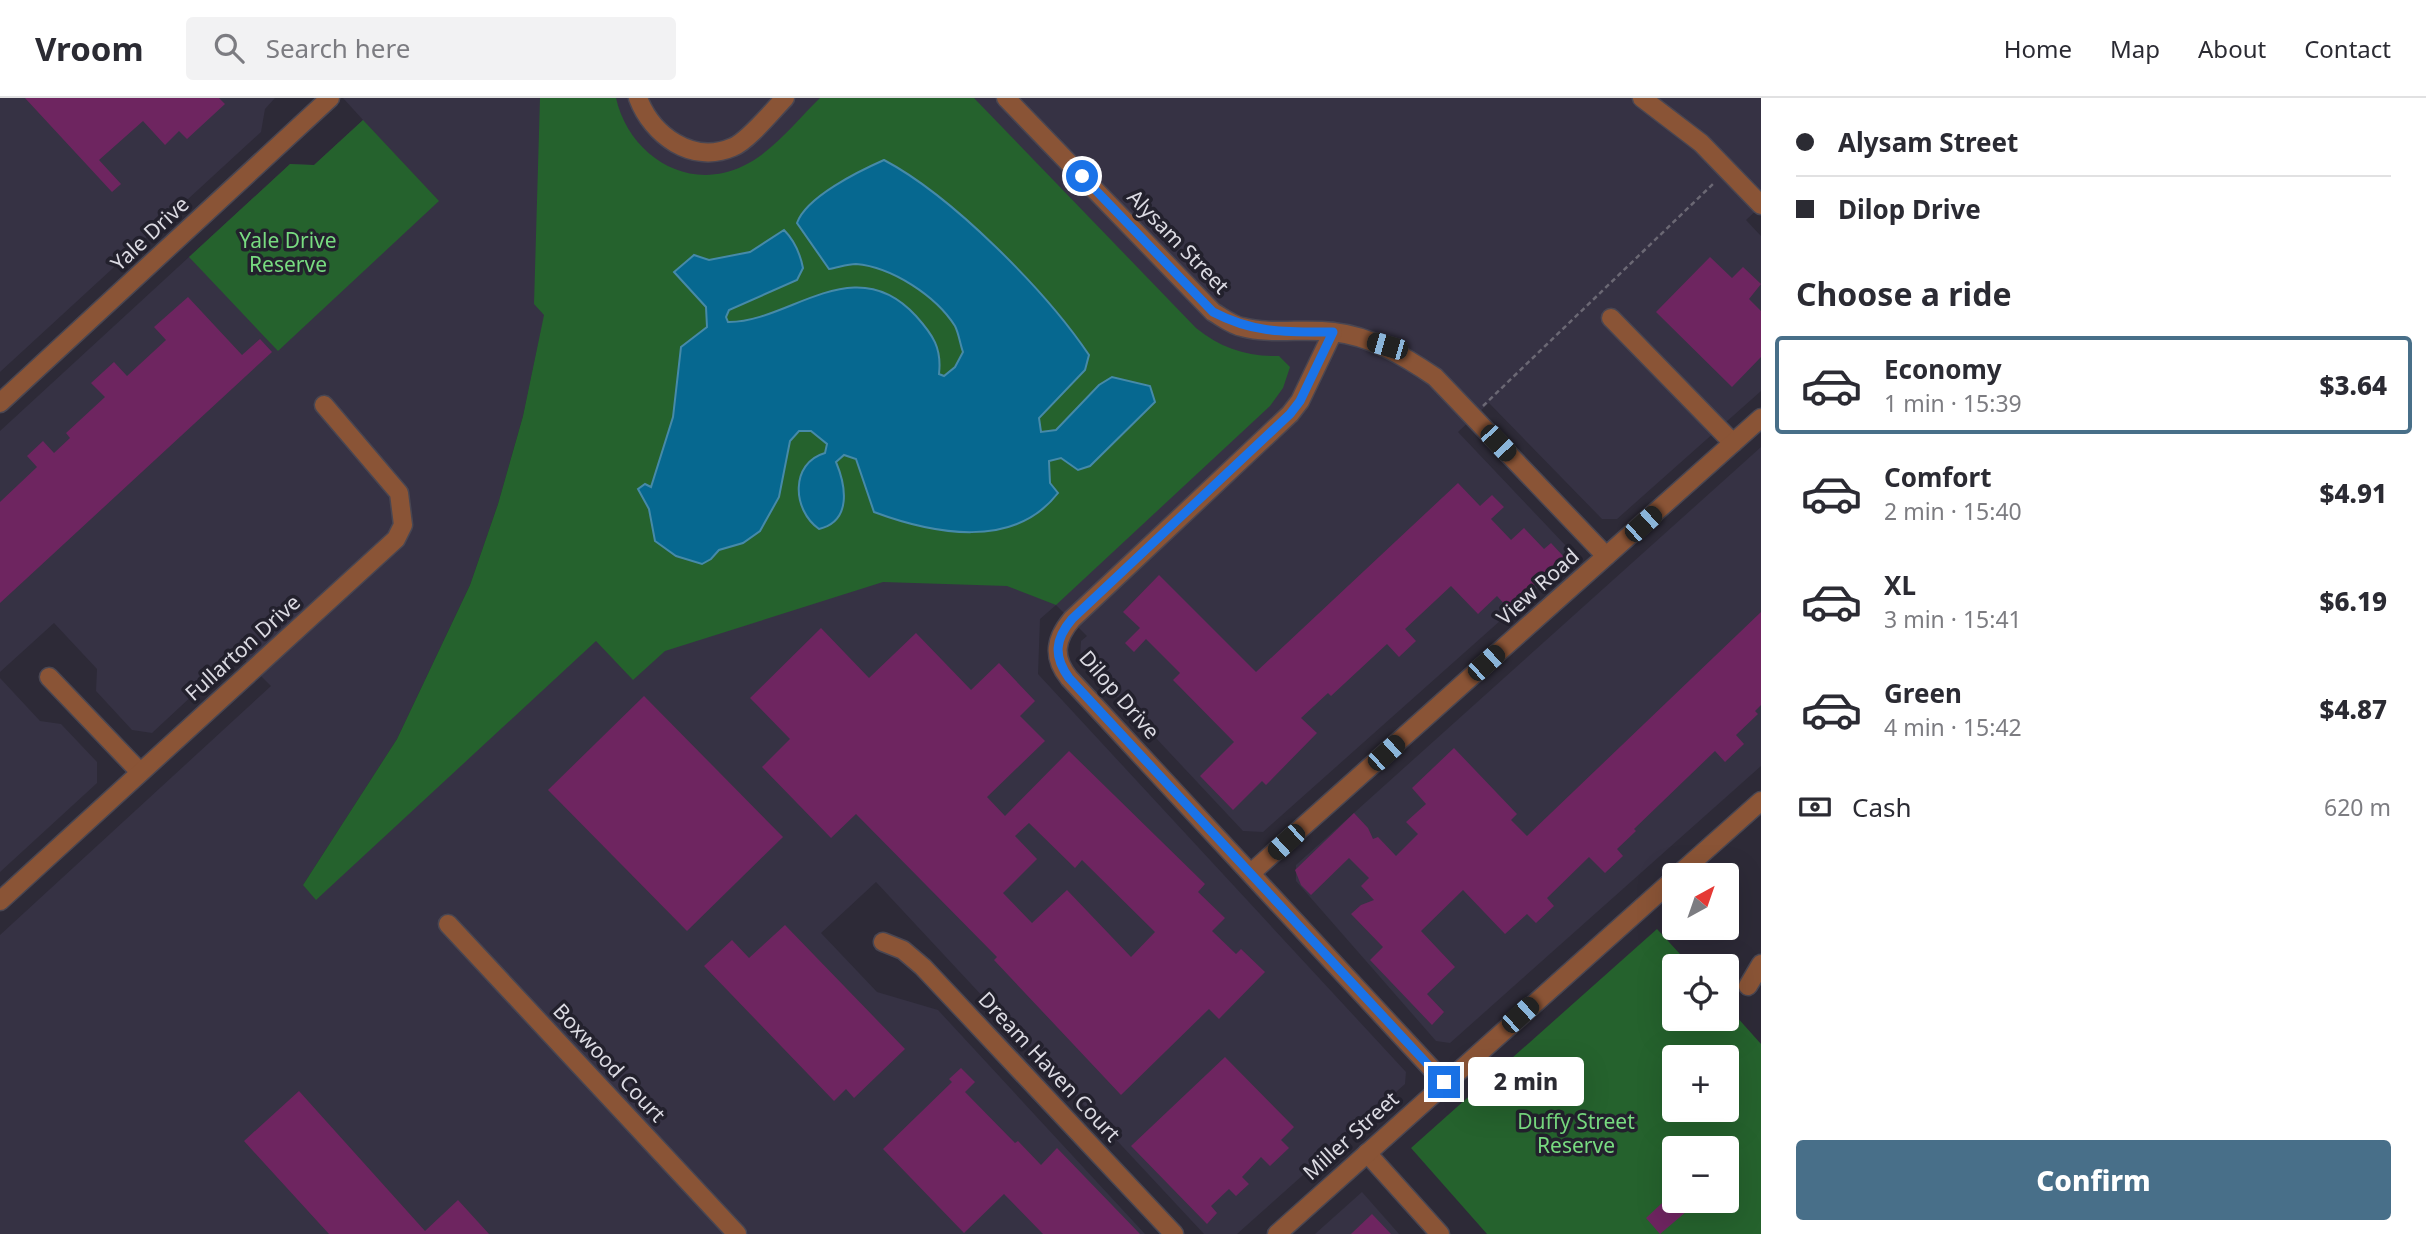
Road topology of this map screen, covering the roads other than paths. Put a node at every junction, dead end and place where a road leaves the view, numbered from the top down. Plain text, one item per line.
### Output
1 (330, 98) edge
2 (638, 98) edge
3 (785, 98) edge
4 (1006, 98) edge
5 (1642, 98) edge
6 (1761, 205) edge
7 (1611, 318) dead end
8 (1333, 332) junction
9 (0, 403) edge
10 (324, 405) dead end
11 (1761, 418) edge
12 (1733, 443) junction
13 (1606, 556) junction
14 (49, 677) dead end
15 (140, 772) junction
16 (1761, 801) edge
17 (1691, 863) edge
18 (1251, 873) junction
19 (1662, 888) edge
20 (0, 901) edge
21 (447, 924) dead end
22 (883, 942) dead end
23 (1761, 964) edge
24 (1748, 986) dead end
25 (1444, 1082) junction
26 (1367, 1153) junction
27 (737, 1234) edge
28 (1174, 1234) edge
29 (1277, 1234) edge
30 (1440, 1234) edge

1 - 9 street, Yale Drive
2 - 3 street
4 - 8 street, Alysam Street
5 - 6 street
7 - 12 street
8 - 13 street, Alysam Street
8 - 18 street, Dilop Drive
10 - 15 street, Fullarton Drive
11 - 12 street, View Road
12 - 13 street, View Road
13 - 18 street, View Road
14 - 15 street
15 - 20 street, Fullarton Drive
16 - 17 street, Miller Street
18 - 25 street, Dilop Drive
19 - 25 street, Miller Street
21 - 27 street, Boxwood Court
22 - 28 street, Dream Haven Court
23 - 24 street
25 - 26 street, Miller Street
26 - 29 street, Miller Street
26 - 30 street

